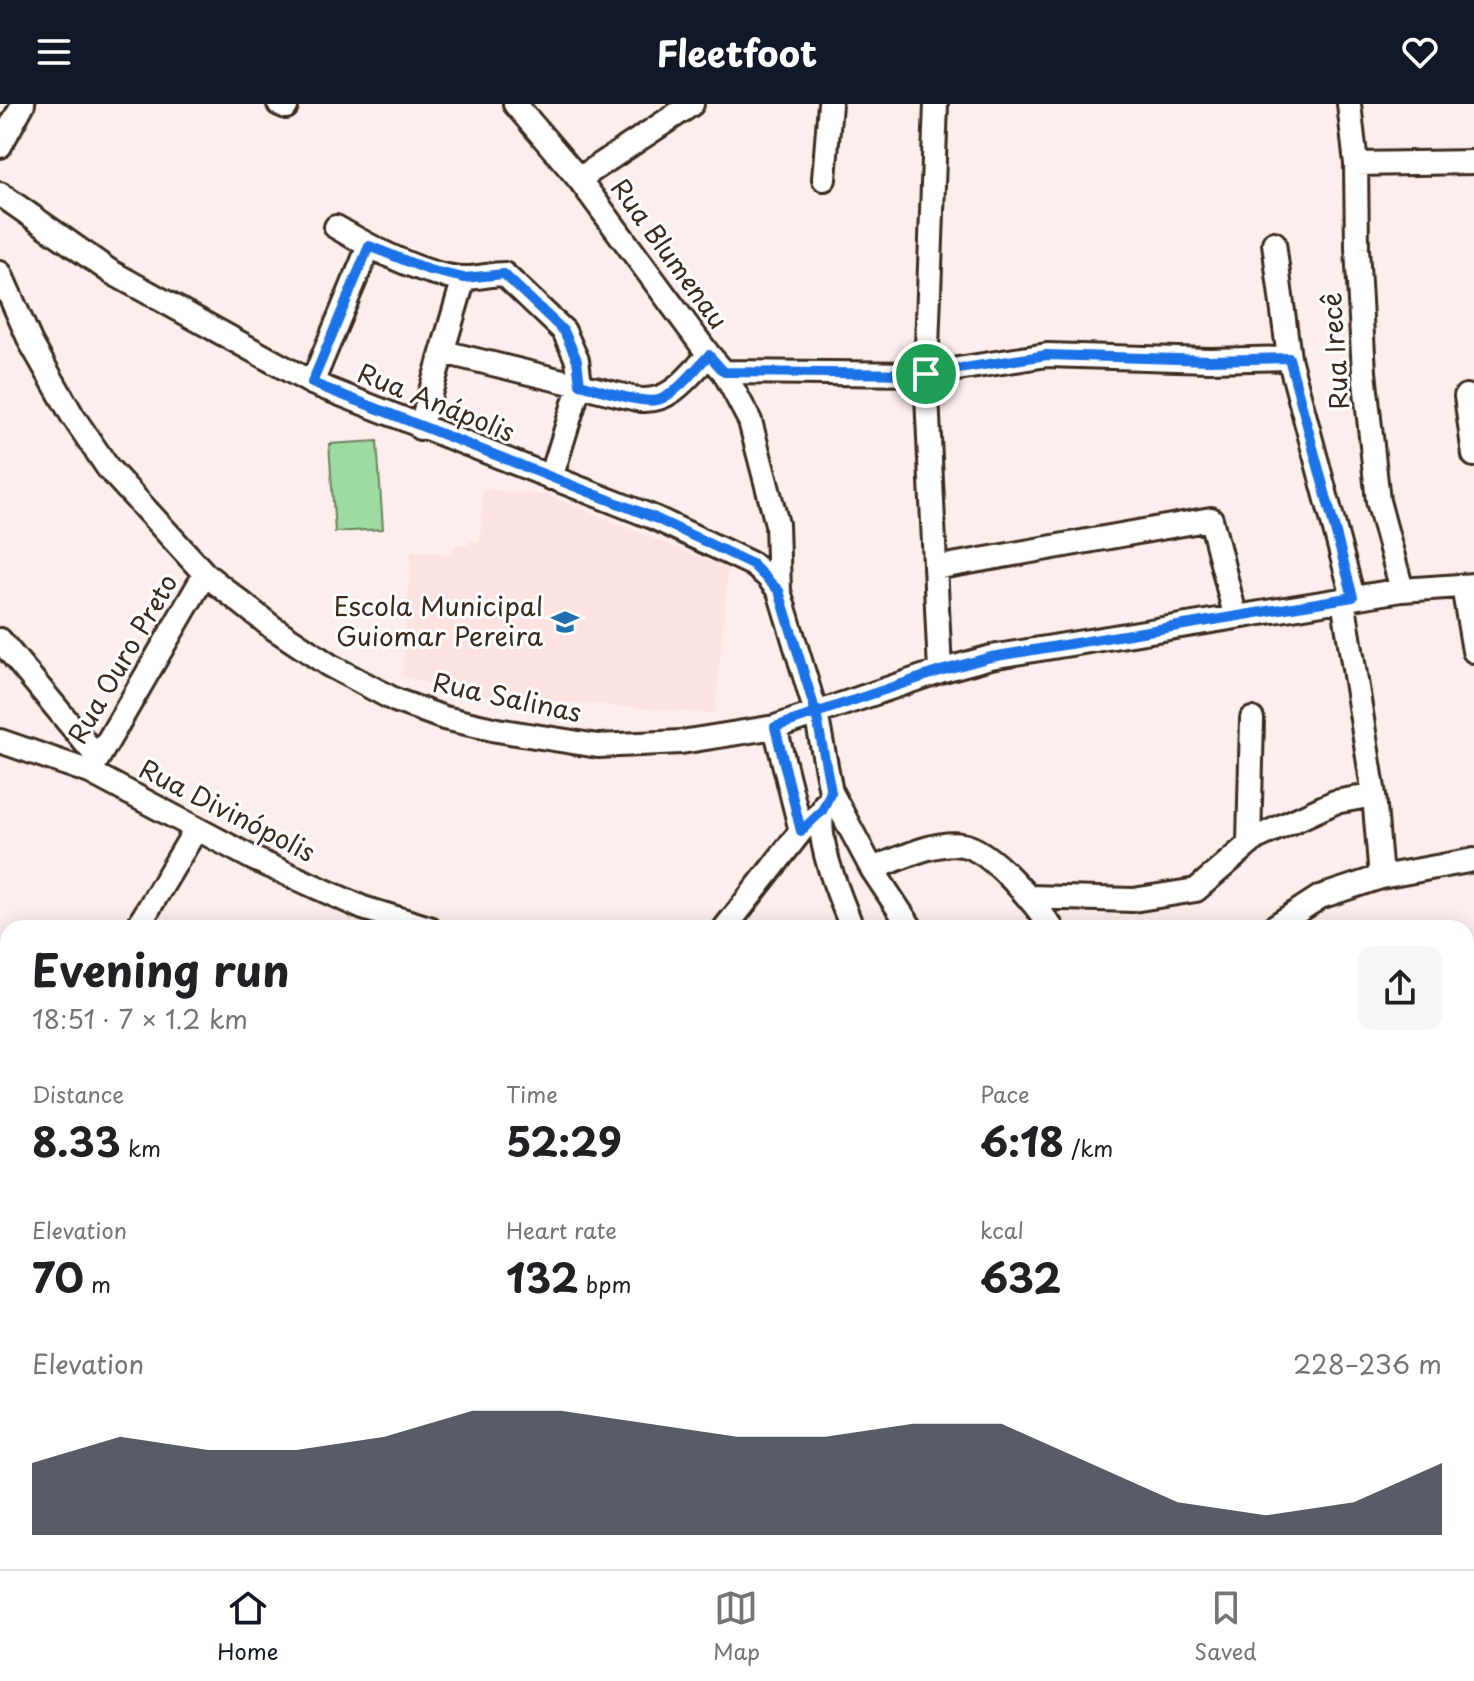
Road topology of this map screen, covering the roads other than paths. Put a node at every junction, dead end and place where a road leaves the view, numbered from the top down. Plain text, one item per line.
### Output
1 (23, 104) edge
2 (515, 104) edge
3 (692, 104) edge
4 (830, 104) edge
5 (936, 104) edge
6 (1349, 104) edge
7 (0, 146) edge
8 (1474, 162) edge
9 (1356, 164) junction
10 (579, 179) junction
11 (824, 179) dead end
12 (0, 194) edge
13 (336, 227) dead end
14 (1274, 243) dead end
15 (369, 246) junction
16 (0, 273) edge
17 (464, 278) junction
18 (443, 352) junction
19 (1289, 358) junction
20 (716, 364) junction
21 (926, 374) junction
22 (312, 383) junction
23 (580, 384) junction
24 (1466, 396) dead end
25 (420, 428) junction
26 (1474, 455) edge
27 (551, 478) junction
28 (935, 568) junction
29 (205, 574) junction
30 (1468, 586) edge
31 (1402, 590) junction
32 (779, 591) junction
33 (1348, 598) junction
34 (1235, 615) junction
35 (0, 640) edge
36 (1474, 651) edge
37 (940, 671) junction
38 (816, 713) junction
39 (1252, 719) dead end
40 (775, 727) junction
41 (0, 741) edge
42 (94, 765) junction
43 (1374, 795) junction
44 (827, 802) junction
45 (196, 829) junction
46 (801, 831) junction
47 (1249, 844) junction
48 (1474, 860) edge
49 (872, 869) junction
50 (1381, 877) junction
51 (1030, 897) junction
52 (142, 920) edge
53 (403, 920) edge
54 (731, 920) edge
55 (849, 920) edge
56 (906, 920) edge
57 (1046, 920) edge
58 (1284, 920) edge

1 - 7 street
2 - 10 street, Rua Blumenau
3 - 10 street
4 - 11 street
5 - 21 street
6 - 9 street, Rua Irecê
8 - 9 street
9 - 31 street, Rua Irecê
10 - 20 street, Rua Blumenau
12 - 22 street, Rua Anápolis
13 - 15 street
14 - 19 street
15 - 17 street
15 - 22 street
16 - 29 street, Rua Salinas
17 - 18 street
17 - 23 street
18 - 23 street
18 - 25 street
19 - 21 street
19 - 33 street
20 - 21 street
20 - 23 street
20 - 32 street, Rua Blumenau
21 - 28 street
22 - 25 street, Rua Anápolis
23 - 27 street
24 - 26 street
25 - 27 street, Rua Anápolis
27 - 32 street, Rua Anápolis
28 - 34 street
28 - 37 street
29 - 40 street, Rua Salinas
29 - 42 street, Rua Ouro Preto
30 - 31 street, Rua Salinas
30 - 36 street
31 - 33 street, Rua Salinas
32 - 38 street
33 - 34 street, Rua Salinas
33 - 43 street
34 - 37 street, Rua Salinas
35 - 42 street
37 - 38 street, Rua Salinas
38 - 40 street, Rua Salinas
38 - 44 street
39 - 47 street
40 - 46 street
41 - 42 street, Rua Divinópolis
42 - 45 street, Rua Divinópolis
43 - 47 street
43 - 50 street
44 - 46 street
44 - 49 street
44 - 55 street
45 - 52 street
45 - 53 street, Rua Divinópolis
46 - 54 street
47 - 51 street
48 - 50 street
49 - 51 street
49 - 56 street
50 - 58 street
51 - 57 street

